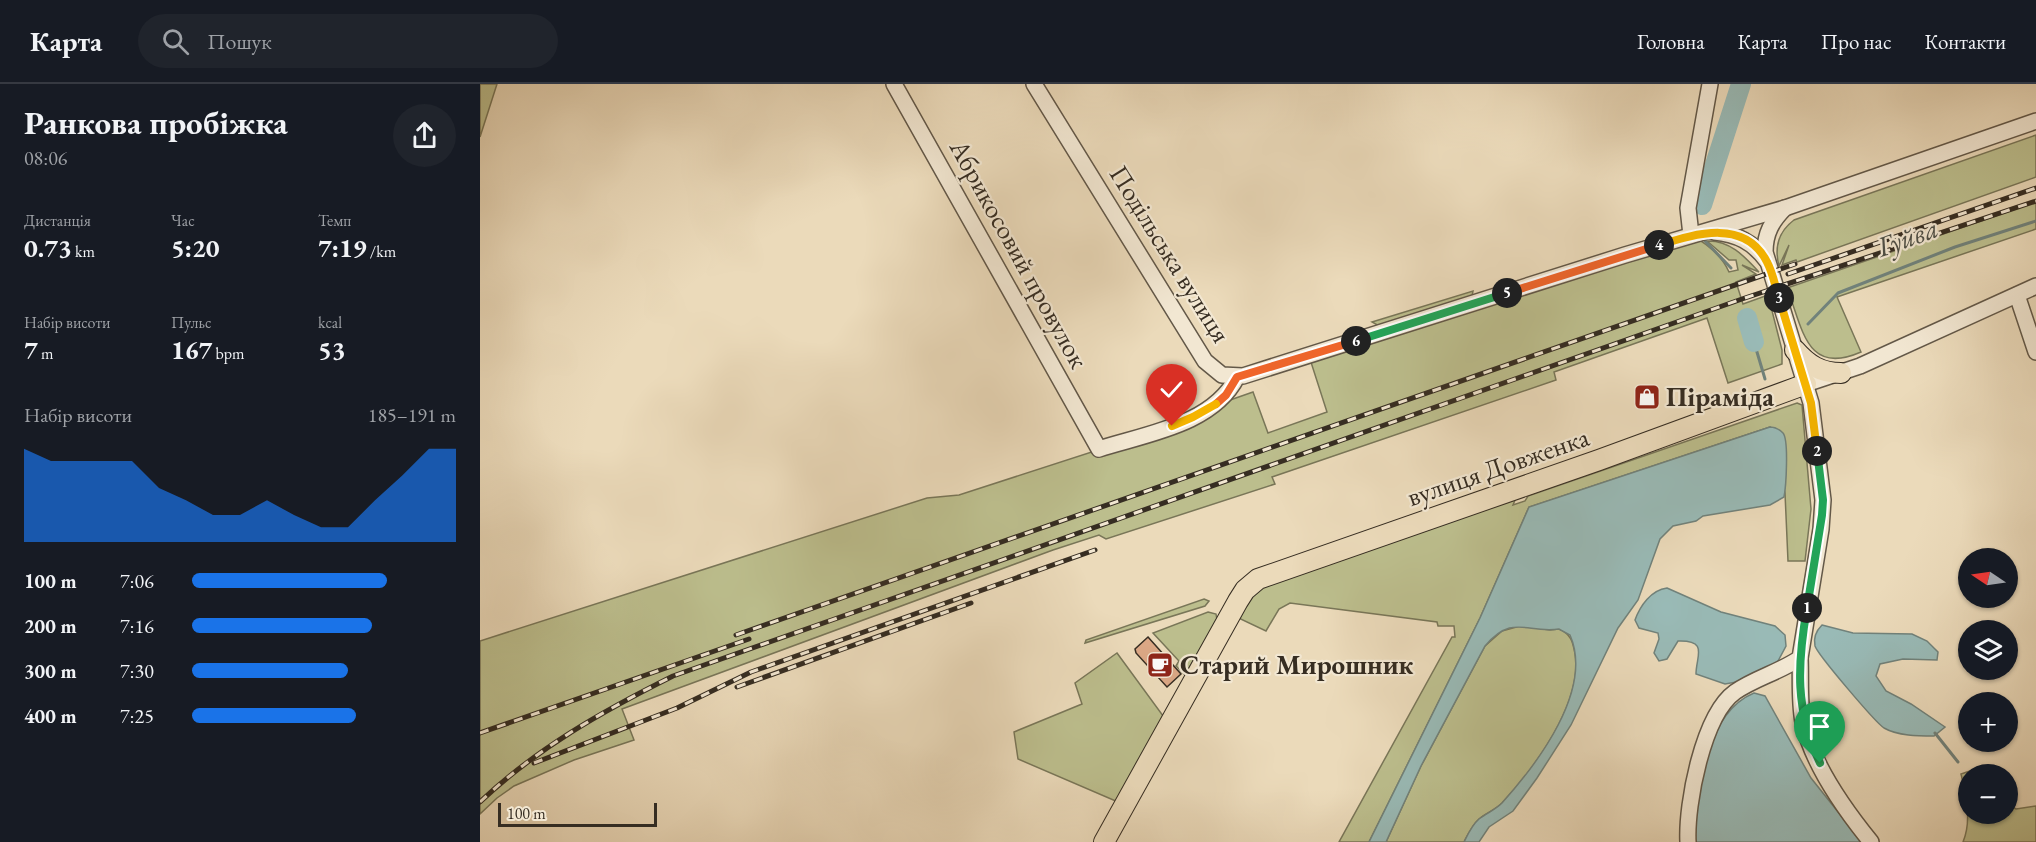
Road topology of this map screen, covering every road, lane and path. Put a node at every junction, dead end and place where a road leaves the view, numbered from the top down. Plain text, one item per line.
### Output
1 (894, 84) edge
2 (1034, 84) edge
3 (1710, 84) edge
4 (2036, 121) edge
5 (1785, 208) junction
6 (1697, 234) junction
7 (1768, 262) junction
8 (2036, 286) edge
9 (2017, 295) junction
10 (1795, 350) junction
11 (2036, 352) edge
12 (1841, 373) junction
13 (1237, 377) junction
14 (1806, 384) junction
15 (1784, 393) junction
16 (1800, 657) junction
17 (1104, 842) edge
18 (1688, 842) edge
19 (1871, 842) edge

1 - 13 street, Абрикосовий провулок
2 - 13 street, Подільська вулиця
3 - 6 street
4 - 5 street, Подільська вулиця
5 - 6 street, Подільська вулиця
5 - 7 street
6 - 7 street
6 - 13 street, Подільська вулиця
7 - 10 street
8 - 9 street, вулиця Довженка
9 - 11 street
9 - 12 street, вулиця Довженка
10 - 12 main road
10 - 14 street
10 - 15 main road
12 - 14 street, вулиця Довженка
14 - 15 main road, вулиця Довженка
14 - 16 street
15 - 17 main road, вулиця Довженка
16 - 18 street
16 - 19 street

